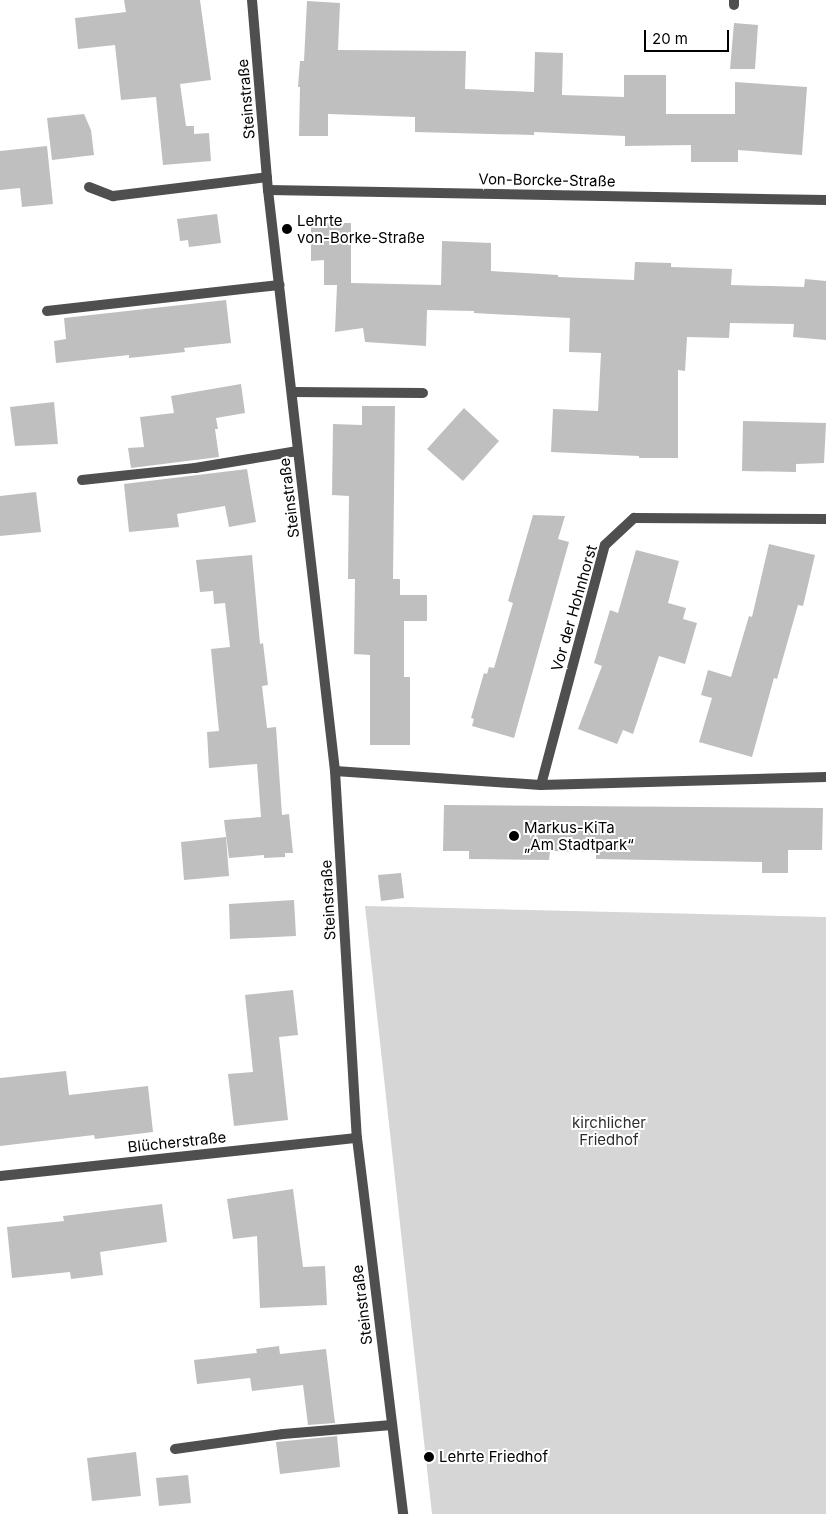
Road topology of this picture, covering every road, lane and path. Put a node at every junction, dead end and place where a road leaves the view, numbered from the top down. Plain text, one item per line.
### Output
1 (252, 0) edge
2 (267, 177) junction
3 (89, 187) dead end
4 (268, 190) junction
5 (826, 200) edge
6 (280, 285) junction
7 (47, 311) dead end
8 (292, 392) junction
9 (423, 393) dead end
10 (298, 451) junction
11 (82, 480) dead end
12 (826, 519) edge
13 (335, 772) junction
14 (826, 777) edge
15 (541, 785) junction
16 (357, 1138) junction
17 (0, 1176) edge
18 (392, 1425) junction
19 (175, 1449) dead end
20 (402, 1514) edge

1 - 2 street, Steinstraße
2 - 3 street
2 - 4 street, Steinstraße
4 - 5 street, Von-Borcke-Straße
4 - 6 street, Steinstraße
6 - 7 street
6 - 8 street, Steinstraße
8 - 9 street
8 - 10 street, Steinstraße
10 - 11 street
10 - 13 street, Steinstraße
12 - 15 street, Vor der Hohnhorst
13 - 15 street
13 - 16 street, Steinstraße
14 - 15 street
16 - 17 street, Blücherstraße
16 - 18 street, Steinstraße
18 - 19 street
18 - 20 street, Steinstraße

